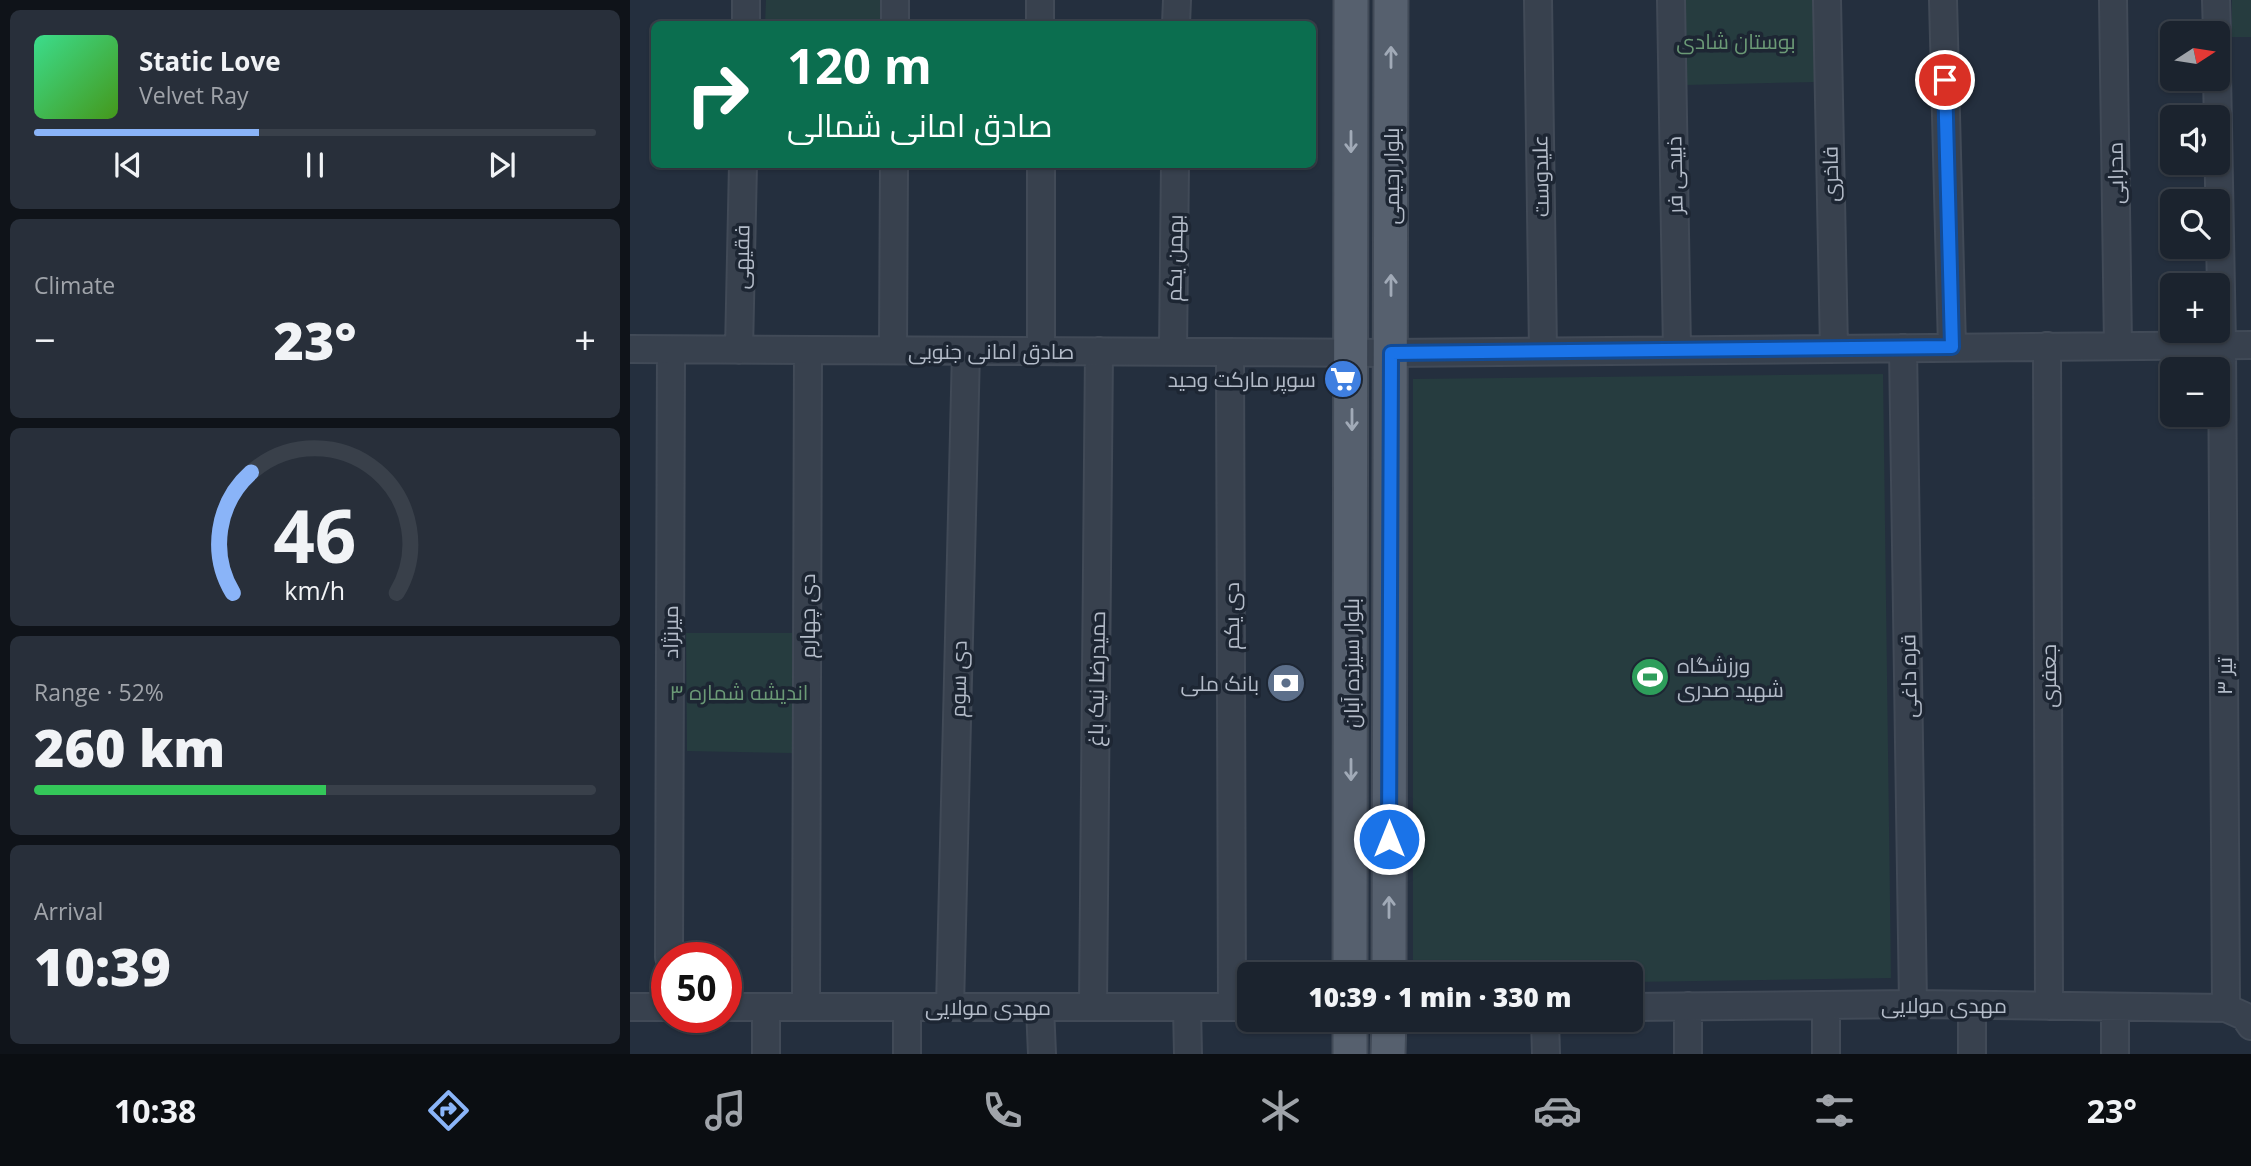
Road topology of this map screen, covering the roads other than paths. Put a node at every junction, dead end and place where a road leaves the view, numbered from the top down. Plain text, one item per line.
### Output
1 (746, 0) edge
2 (895, 0) edge
3 (1040, 0) edge
4 (1177, 0) edge
5 (1351, 0) edge
6 (1391, 0) edge
7 (1538, 0) edge
8 (1671, 0) edge
9 (1827, 0) edge
10 (1943, 0) edge
11 (2113, 0) edge
12 (2216, 0) edge
13 (746, 21) edge
14 (895, 21) edge
15 (1040, 21) edge
16 (1176, 21) edge
17 (2217, 21) edge
18 (2217, 91) edge
19 (743, 168) edge
20 (894, 168) edge
21 (1041, 168) edge
22 (1175, 168) edge
23 (2118, 345) junction
24 (2222, 345) junction
25 (2251, 345) edge
26 (2047, 346) junction
27 (1952, 347) junction
28 (1833, 348) junction
29 (1903, 348) junction
30 (630, 349) edge
31 (671, 350) junction
32 (739, 350) junction
33 (808, 350) junction
34 (893, 350) junction
35 (1677, 350) junction
36 (966, 351) junction
37 (1041, 351) junction
38 (1099, 351) junction
39 (1543, 351) junction
40 (1173, 352) junction
41 (1230, 352) junction
42 (1352, 352) junction
43 (1391, 353) junction
44 (668, 942) edge
45 (1240, 962) edge
46 (1350, 962) edge
47 (1389, 962) edge
48 (1913, 1004) junction
49 (1972, 1005) junction
50 (1093, 1006) junction
51 (1688, 1006) junction
52 (1826, 1006) junction
53 (2049, 1006) junction
54 (630, 1007) edge
55 (651, 1007) edge
56 (742, 1007) edge
57 (766, 1007) junction
58 (806, 1007) junction
59 (907, 1007) junction
60 (950, 1007) junction
61 (1040, 1007) junction
62 (1187, 1007) junction
63 (1237, 1007) edge
64 (1643, 1007) edge
65 (2115, 1008) junction
66 (2226, 1008) junction
67 (2251, 1026) edge
68 (1350, 1032) edge
69 (1389, 1032) edge
70 (1545, 1032) edge
71 (766, 1054) edge
72 (907, 1054) edge
73 (1042, 1054) edge
74 (1188, 1054) edge
75 (1350, 1054) edge
76 (1388, 1054) edge
77 (1546, 1054) edge
78 (1688, 1054) edge
79 (1826, 1054) edge
80 (1972, 1054) edge
81 (2115, 1054) edge

1 - 13 street
2 - 14 street
3 - 15 street
4 - 16 street
5 -> 42 main road, بلوار رحیمی
43 -> 6 main road, بلوار رحیمی
7 - 39 street, علیدوست
8 - 35 street, ذبیحی فر
9 - 28 street, فاخری
10 - 27 street
11 - 23 street, محرابی
12 - 17 street
18 - 24 street, تیر ۳
19 - 32 street, فقیهی
20 - 34 street
21 - 37 street
22 - 40 street, بهمن یکم
23 - 24 street, صادق امانی جنوبی
23 - 26 street, صادق امانی جنوبی
24 - 25 street, صادق امانی جنوبی
24 - 66 street, تیر ۳
26 - 27 street, صادق امانی جنوبی
26 - 53 street, جعفری
27 - 29 street, صادق امانی جنوبی
28 - 29 street, صادق امانی جنوبی
28 - 35 street, صادق امانی جنوبی
29 - 48 street, قره داغی
30 - 31 street, صادق امانی جنوبی
31 - 32 street, صادق امانی جنوبی
31 - 44 street, میرنژاد
32 - 33 street, صادق امانی جنوبی
33 - 34 street, صادق امانی جنوبی
33 - 58 street, دی چهارم
34 - 36 street, صادق امانی جنوبی
35 - 39 street, صادق امانی جنوبی
36 - 37 street, صادق امانی جنوبی
36 - 60 street, دی سوم
37 - 38 street, صادق امانی جنوبی
38 - 40 street, صادق امانی جنوبی
38 - 50 street, حمیدرضا نیک باغ
39 - 43 street, صادق امانی جنوبی
40 - 41 street, صادق امانی جنوبی
41 - 42 street, صادق امانی جنوبی
41 - 45 street, دی یکم
42 - 43 street, صادق امانی جنوبی
42 -> 46 main road, بلوار سیزده آبان
47 -> 43 main road, بلوار سیزده آبان
48 - 49 street, مهدی مولایی
48 - 52 street, مهدی مولایی
49 - 53 street, مهدی مولایی
49 - 80 street
50 - 61 street, مهدی مولایی
50 - 62 street, مهدی مولایی
51 - 52 street, مهدی مولایی
51 - 64 street, مهدی مولایی
51 - 78 street
52 - 79 street
53 - 65 street, مهدی مولایی
54 - 55 street
56 - 57 street, مهدی مولایی
57 - 58 street, مهدی مولایی
57 - 71 street
58 - 59 street, مهدی مولایی
59 - 60 street, مهدی مولایی
59 - 72 street
60 - 61 street, مهدی مولایی
61 - 73 street
62 - 63 street, مهدی مولایی
62 - 74 street
65 - 66 street, مهدی مولایی
65 - 81 street
66 - 67 street
68 - 75 main road
69 - 76 main road
70 - 77 street

